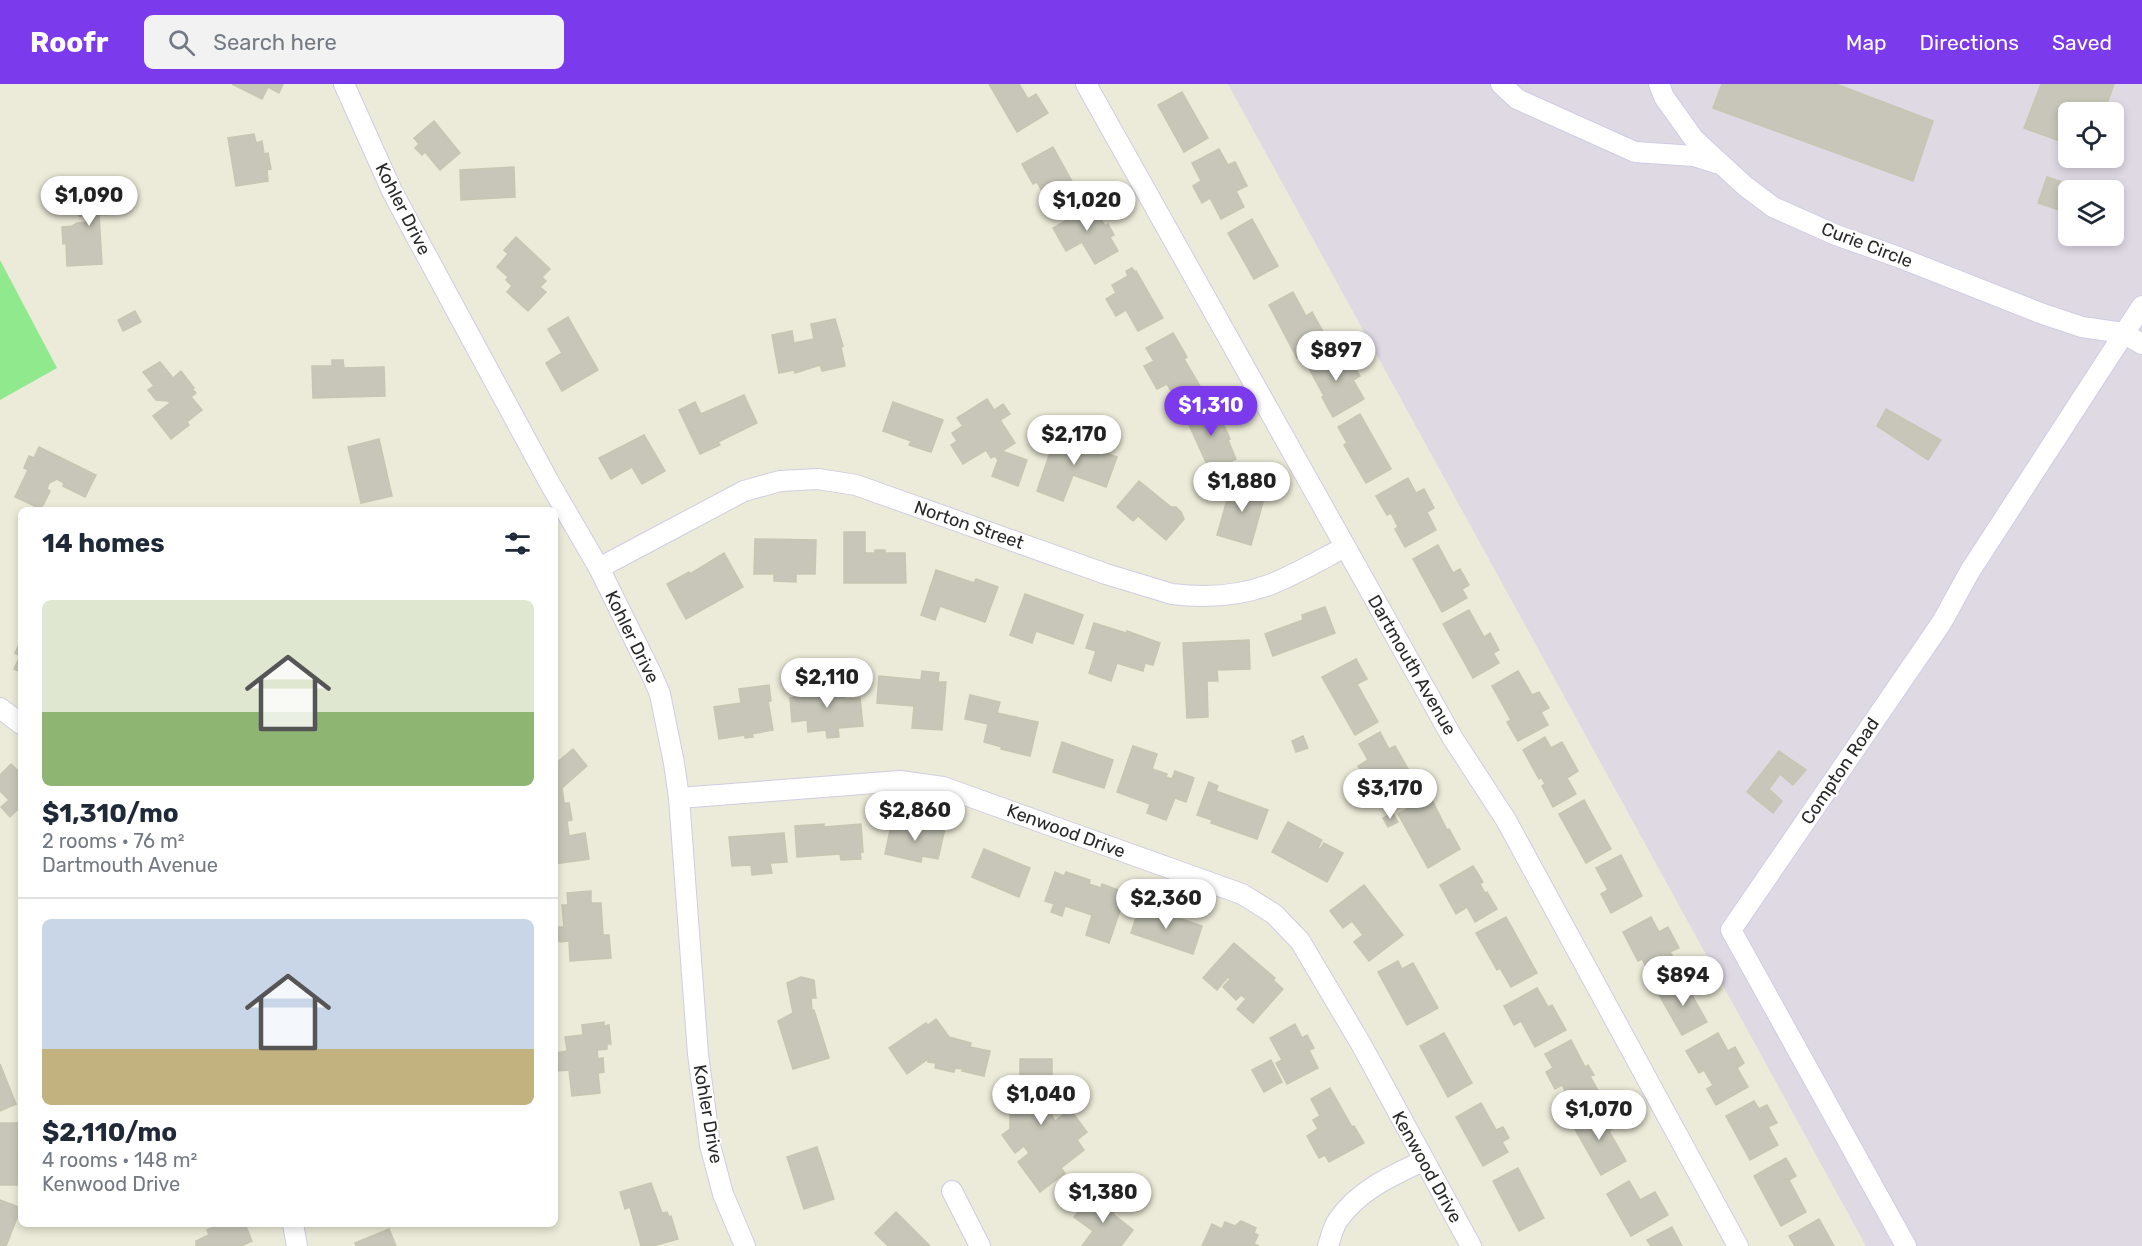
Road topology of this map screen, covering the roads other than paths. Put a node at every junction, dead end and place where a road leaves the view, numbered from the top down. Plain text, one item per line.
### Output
1 (344, 84) edge
2 (1086, 84) edge
3 (1501, 84) edge
4 (1659, 84) edge
5 (1722, 165) junction
6 (2142, 306) edge
7 (2123, 333) junction
8 (2142, 344) edge
9 (1345, 547) junction
10 (599, 568) junction
11 (0, 708) edge
12 (18, 722) edge
13 (679, 798) junction
14 (1423, 1161) junction
15 (952, 1191) dead end
16 (294, 1227) edge
17 (297, 1246) edge
18 (745, 1246) edge
19 (980, 1246) edge
20 (1328, 1246) edge
21 (1471, 1246) edge
22 (1738, 1246) edge
23 (1906, 1246) edge

1 - 10 street, Kohler Drive
2 - 9 street, Dartmouth Avenue
3 - 5 street
4 - 5 street, Curie Circle
5 - 7 street, Curie Circle
6 - 7 street, Compton Road
7 - 8 street
7 - 23 street, Compton Road
9 - 10 street, Norton Street
9 - 22 street, Dartmouth Avenue
10 - 13 street, Kohler Drive
11 - 12 street
13 - 14 street, Kenwood Drive
13 - 18 street, Kohler Drive
14 - 20 street
14 - 21 street, Kenwood Drive
15 - 19 street
16 - 17 street

